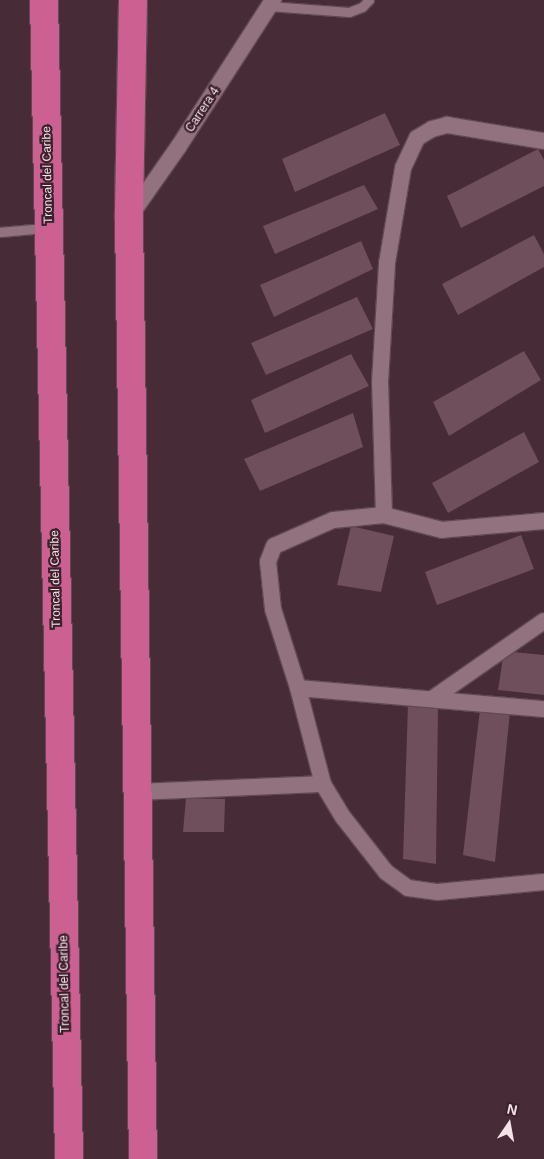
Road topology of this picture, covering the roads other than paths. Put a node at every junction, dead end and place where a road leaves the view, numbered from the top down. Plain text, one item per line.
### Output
1 (44, 0) edge
2 (133, 0) edge
3 (369, 0) edge
4 (271, 3) edge
5 (544, 141) edge
6 (129, 218) junction
7 (49, 227) junction
8 (0, 232) edge
9 (384, 515) junction
10 (544, 521) edge
11 (544, 621) edge
12 (298, 688) junction
13 (432, 699) junction
14 (544, 709) edge
15 (323, 784) junction
16 (139, 792) junction
17 (544, 882) edge
18 (69, 1159) edge
19 (143, 1159) edge

1 - 7 highway, Troncal del Caribe
2 - 6 highway
3 - 4 lane
4 - 6 street, Carrera 4
5 - 9 street
6 - 16 highway
7 - 8 lane
7 - 18 highway, Troncal del Caribe
9 - 10 street
9 - 12 street
11 - 13 street
12 - 13 street
12 - 15 street
13 - 14 street
15 - 16 street
15 - 17 street
16 - 19 highway

